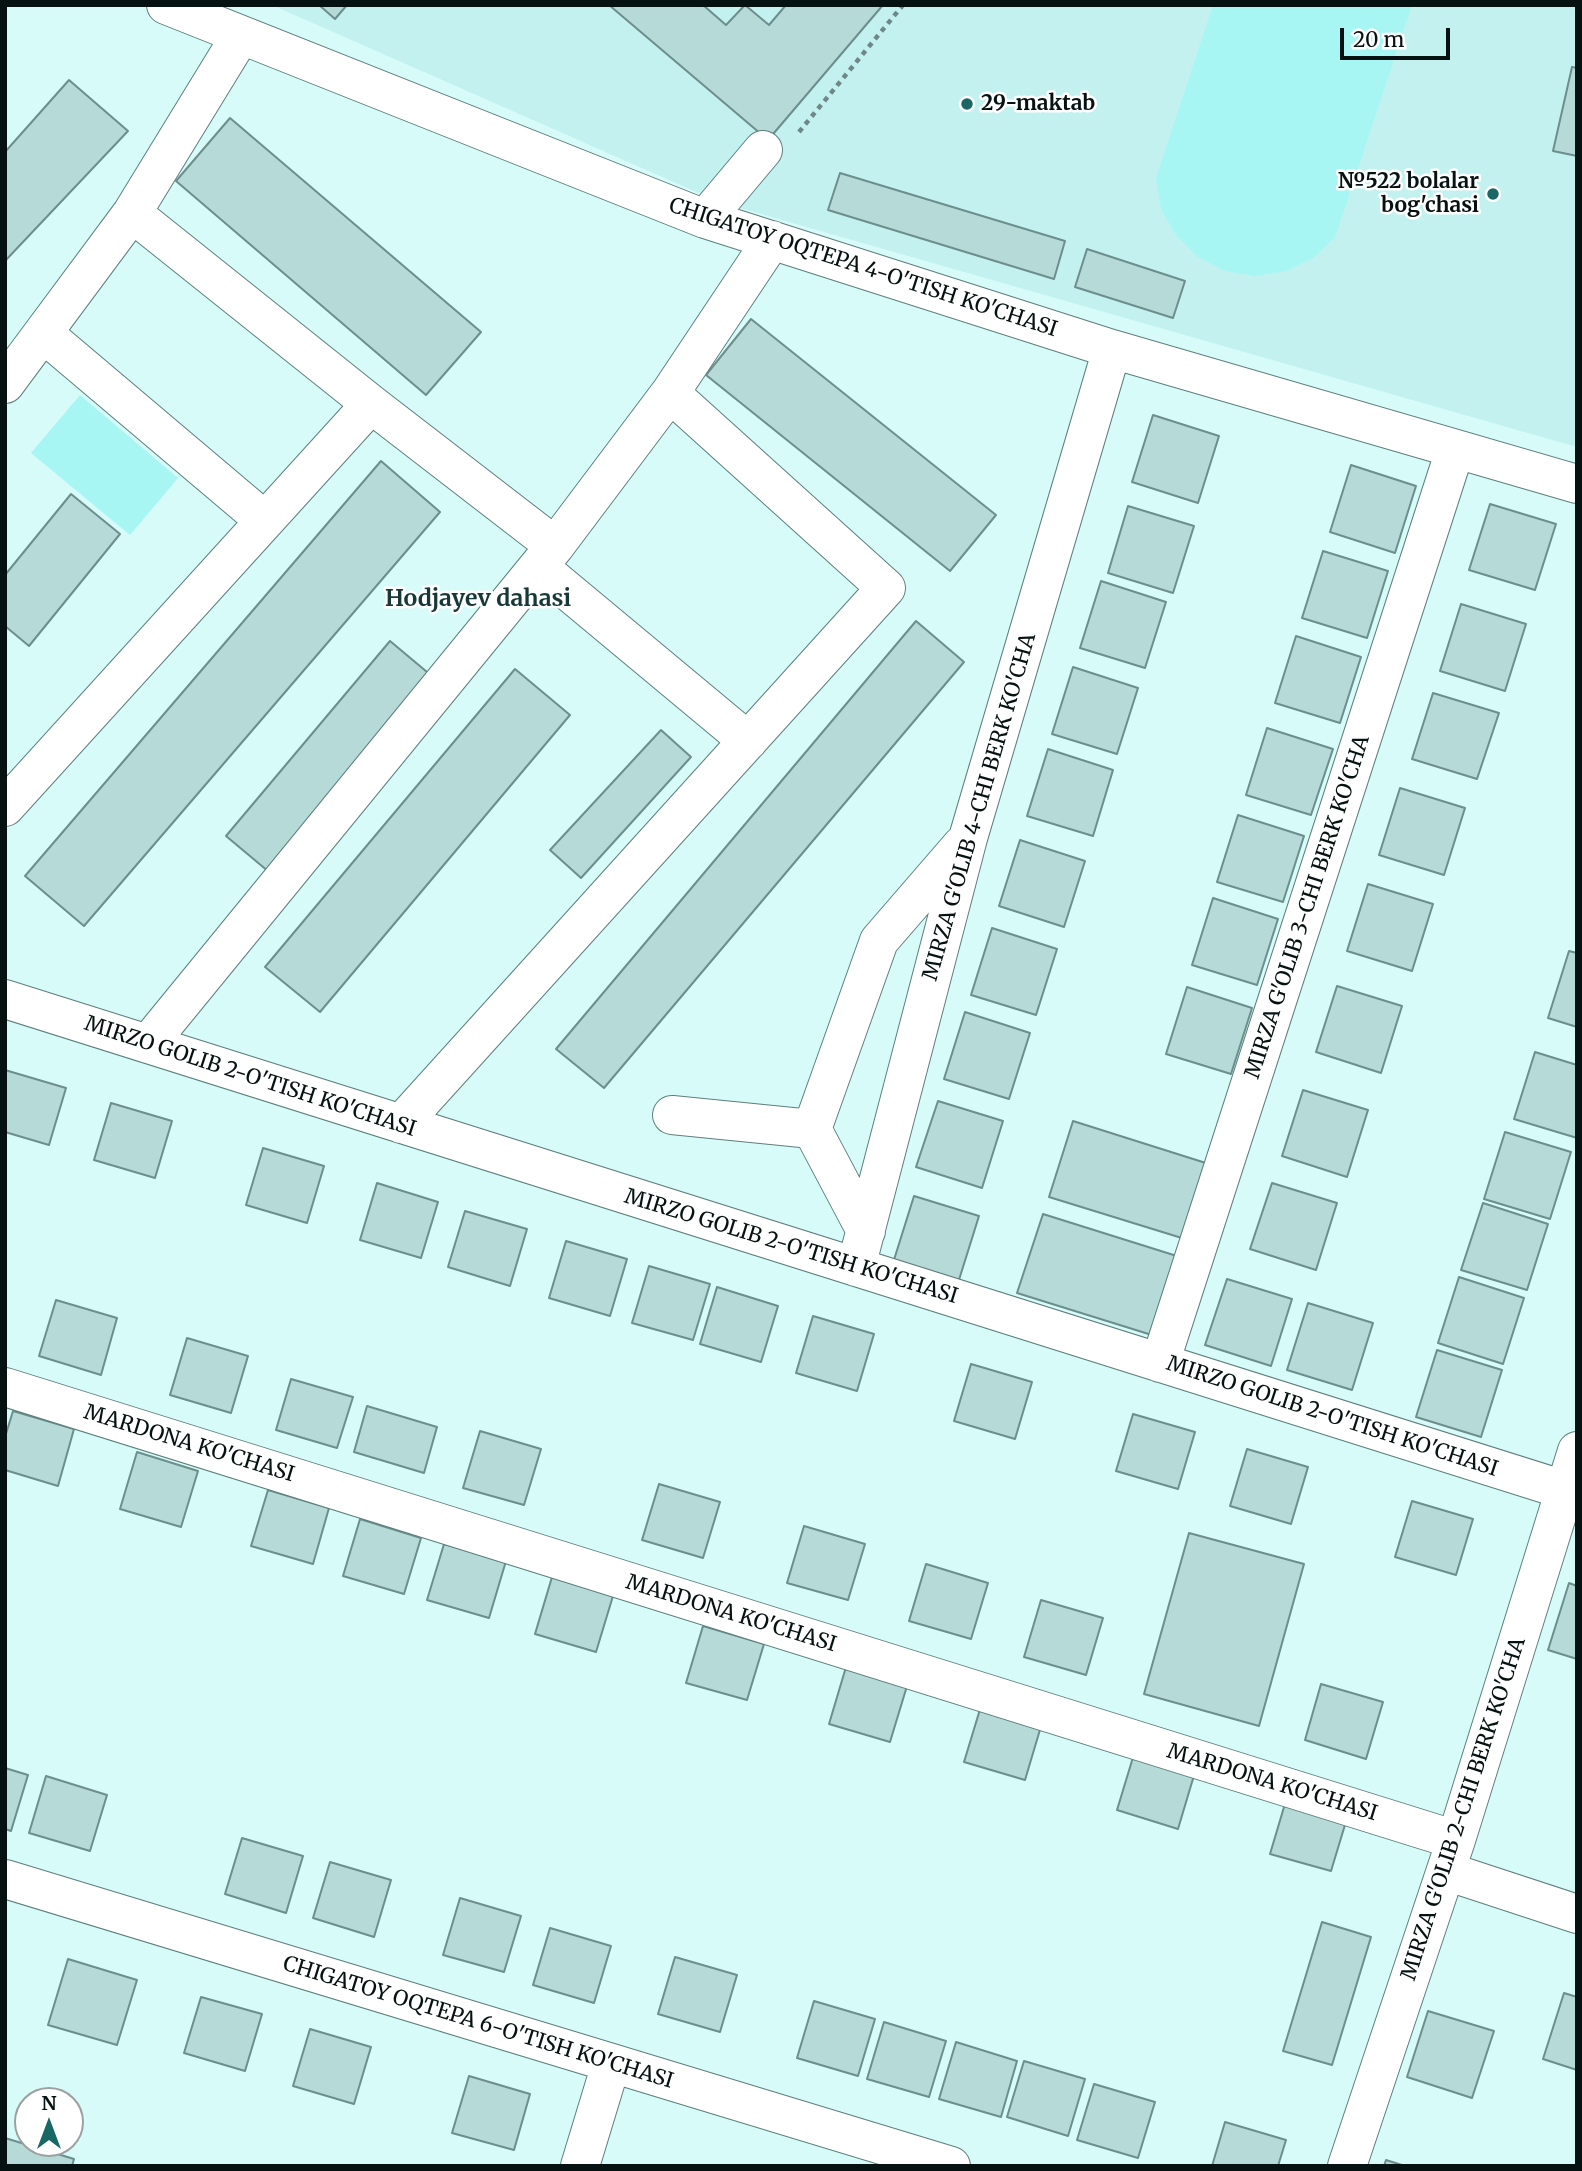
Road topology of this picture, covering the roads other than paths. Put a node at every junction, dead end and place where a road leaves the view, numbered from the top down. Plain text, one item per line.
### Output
1 (166, 5) edge
2 (241, 35) junction
3 (763, 149) dead end
4 (132, 213) junction
5 (705, 219) junction
6 (772, 240) junction
7 (43, 333) junction
8 (1112, 349) junction
9 (5, 384) edge
10 (670, 393) junction
11 (370, 404) junction
12 (1455, 450) junction
13 (1577, 484) edge
14 (264, 520) junction
15 (547, 557) junction
16 (748, 741) junction
17 (5, 807) edge
18 (968, 838) junction
19 (5, 999) edge
20 (148, 1044) junction
21 (672, 1115) dead end
22 (401, 1124) junction
23 (812, 1129) junction
24 (861, 1249) junction
25 (1160, 1363) junction
26 (5, 1387) edge
27 (1577, 1451) edge
28 (1571, 1493) edge
29 (1451, 1856) junction
30 (5, 1879) edge
31 (1577, 1914) edge
32 (611, 2064) junction
33 (580, 2166) edge
34 (951, 2166) edge
35 (1347, 2166) edge

1 - 2 street, CHIGATOY OQTEPA 4-O'TISH KO'CHASI
2 - 4 street
2 - 5 street, CHIGATOY OQTEPA 4-O'TISH KO'CHASI
3 - 5 street
4 - 7 street
4 - 11 street
5 - 6 street, CHIGATOY OQTEPA 4-O'TISH KO'CHASI
6 - 8 street, CHIGATOY OQTEPA 4-O'TISH KO'CHASI
6 - 10 street
7 - 9 street
7 - 14 street
8 - 12 street, CHIGATOY OQTEPA 4-O'TISH KO'CHASI
8 - 18 street, MIRZA G'OLIB 4-CHI BERK KO'CHA
10 - 15 street
10 - 16 street
11 - 14 street
11 - 15 street
12 - 13 street, CHIGATOY OQTEPA 4-O'TISH KO'CHASI
12 - 25 street, MIRZA G'OLIB 3-CHI BERK KO'CHA
14 - 17 street
15 - 16 street
15 - 20 street
16 - 22 street
18 - 23 street
18 - 24 street, MIRZA G'OLIB 4-CHI BERK KO'CHA
19 - 20 street, MIRZO GOLIB 2-O'TISH KO'CHASI
20 - 22 street, MIRZO GOLIB 2-O'TISH KO'CHASI
21 - 23 street
22 - 24 street, MIRZO GOLIB 2-O'TISH KO'CHASI
23 - 24 street
24 - 25 street, MIRZO GOLIB 2-O'TISH KO'CHASI
25 - 28 street, MIRZO GOLIB 2-O'TISH KO'CHASI
26 - 29 street, MARDONA KO'CHASI
27 - 28 street, MIRZA G'OLIB 2-CHI BERK KO'CHA
28 - 29 street, MIRZA G'OLIB 2-CHI BERK KO'CHA
29 - 31 street, MARDONA KO'CHASI
29 - 35 street, MIRZA G'OLIB 2-CHI BERK KO'CHA
30 - 32 street, CHIGATOY OQTEPA 6-O'TISH KO'CHASI
32 - 33 street
32 - 34 street, CHIGATOY OQTEPA 6-O'TISH KO'CHASI

